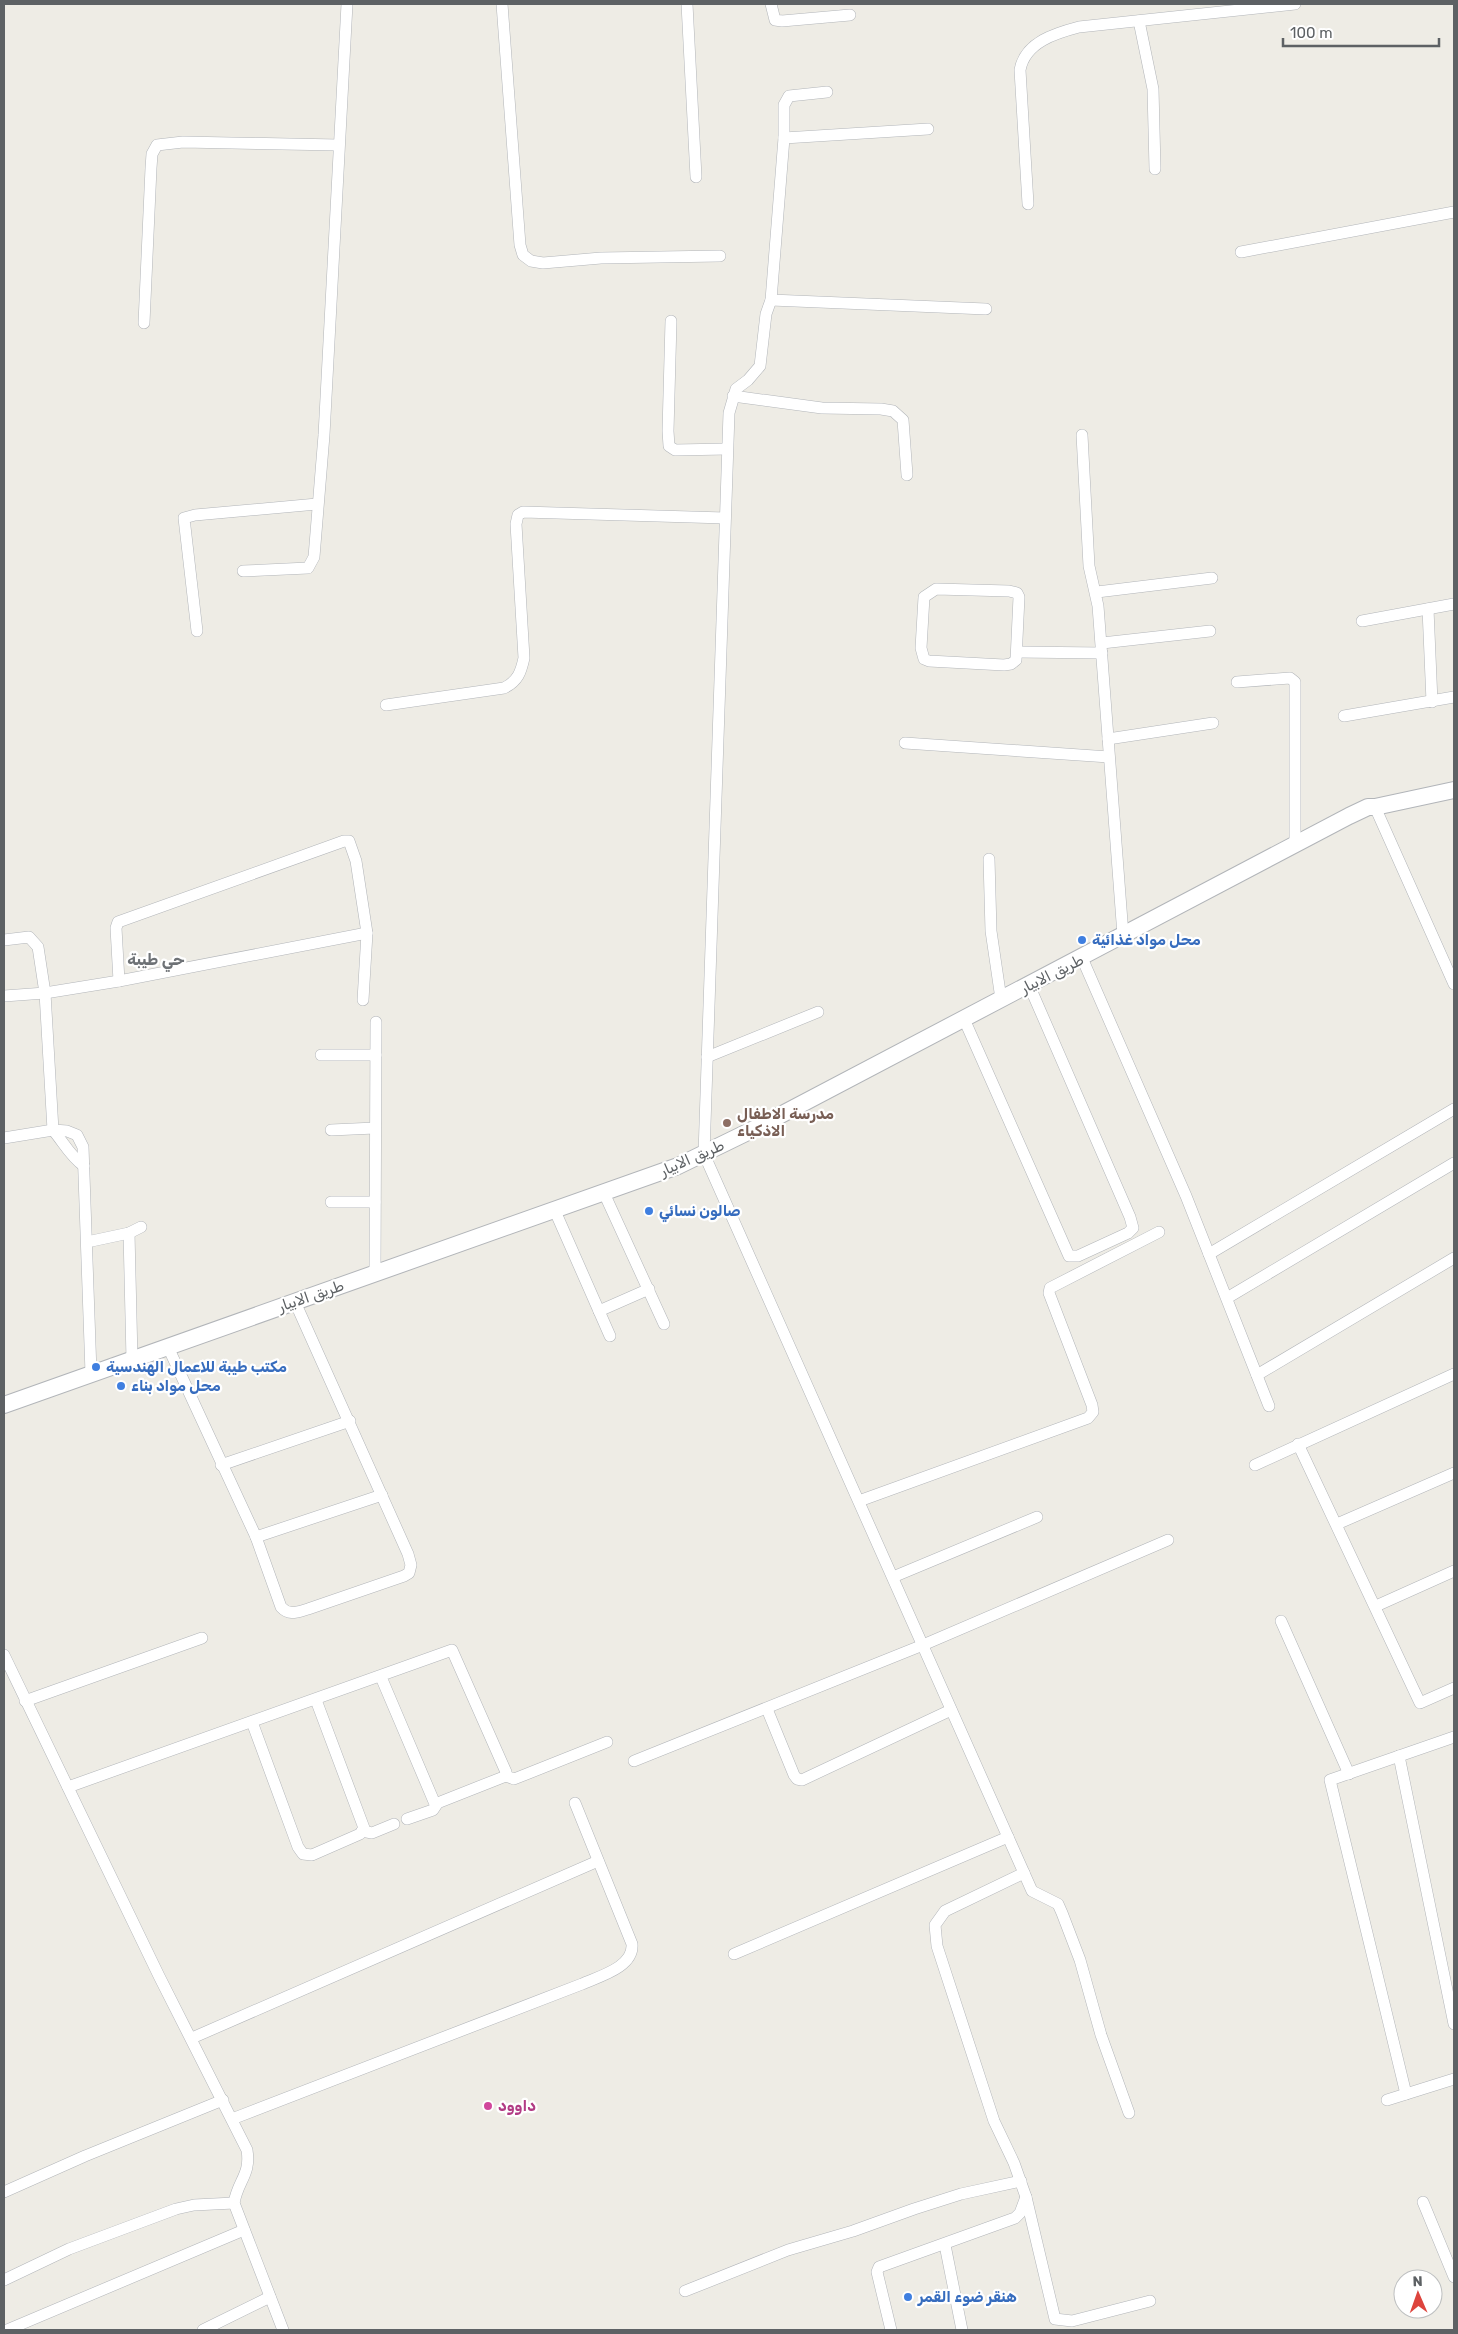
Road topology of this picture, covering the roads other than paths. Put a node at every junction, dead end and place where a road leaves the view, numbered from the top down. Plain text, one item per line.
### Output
1 (347, 4) edge
2 (502, 4) edge
3 (687, 4) edge
4 (771, 4) edge
5 (1295, 4) edge
6 (850, 15) dead end
7 (1139, 21) junction
8 (827, 92) dead end
9 (928, 129) dead end
10 (784, 138) junction
11 (338, 145) junction
12 (1155, 168) dead end
13 (696, 178) dead end
14 (1028, 204) dead end
15 (1454, 212) edge
16 (1241, 252) dead end
17 (720, 256) dead end
18 (771, 300) junction
19 (986, 309) dead end
20 (671, 321) dead end
21 (144, 323) dead end
22 (733, 396) junction
23 (1082, 435) dead end
24 (727, 449) junction
25 (908, 475) dead end
26 (317, 504) junction
27 (724, 518) junction
28 (243, 571) dead end
29 (1212, 578) dead end
30 (1097, 592) junction
31 (1454, 604) edge
32 (1428, 609) junction
33 (1362, 620) dead end
34 (197, 631) dead end
35 (1210, 631) dead end
36 (1102, 648) junction
37 (1017, 652) junction
38 (1236, 682) dead end
39 (1454, 697) edge
40 (1432, 702) junction
41 (386, 705) dead end
42 (1344, 716) dead end
43 (1213, 723) dead end
44 (1108, 739) junction
45 (905, 743) dead end
46 (1109, 757) junction
47 (1454, 790) edge
48 (1375, 807) junction
49 (1295, 844) junction
50 (989, 859) dead end
51 (367, 933) junction
52 (1123, 935) junction
53 (4, 940) edge
54 (1082, 958) junction
55 (119, 981) junction
56 (1454, 984) edge
57 (1029, 986) junction
58 (45, 993) junction
59 (4, 996) edge
60 (1002, 999) junction
61 (363, 1000) dead end
62 (818, 1012) dead end
63 (964, 1019) junction
64 (376, 1022) dead end
65 (321, 1055) dead end
66 (376, 1055) junction
67 (707, 1057) junction
68 (1454, 1109) edge
69 (376, 1128) junction
70 (53, 1130) junction
71 (331, 1130) dead end
72 (4, 1138) edge
73 (704, 1154) junction
74 (1454, 1163) edge
75 (604, 1193) junction
76 (331, 1202) dead end
77 (375, 1202) junction
78 (555, 1211) junction
79 (140, 1227) dead end
80 (128, 1232) junction
81 (1159, 1232) dead end
82 (87, 1242) junction
83 (1209, 1254) junction
84 (1454, 1258) edge
85 (374, 1274) junction
86 (649, 1289) junction
87 (1227, 1298) junction
88 (295, 1302) junction
89 (599, 1311) junction
90 (664, 1324) dead end
91 (610, 1336) dead end
92 (168, 1347) junction
93 (132, 1359) junction
94 (91, 1373) junction
95 (1454, 1374) edge
96 (1257, 1375) junction
97 (4, 1405) edge
98 (1269, 1406) dead end
99 (350, 1421) junction
100 (1298, 1444) junction
101 (221, 1465) junction
102 (1255, 1465) dead end
103 (1454, 1472) edge
104 (382, 1495) junction
105 (859, 1501) junction
106 (1037, 1517) dead end
107 (1337, 1524) junction
108 (256, 1537) junction
109 (1168, 1540) dead end
110 (1454, 1571) edge
111 (892, 1577) junction
112 (1376, 1606) junction
113 (1281, 1621) dead end
114 (202, 1638) dead end
115 (923, 1645) junction
116 (4, 1655) edge
117 (381, 1677) junction
118 (1454, 1688) edge
119 (316, 1700) junction
120 (25, 1701) junction
121 (767, 1709) junction
122 (951, 1710) junction
123 (252, 1722) junction
124 (1454, 1737) edge
125 (607, 1742) dead end
126 (1400, 1756) junction
127 (634, 1761) dead end
128 (1349, 1774) junction
129 (506, 1776) junction
130 (68, 1786) junction
131 (575, 1803) dead end
132 (437, 1804) junction
133 (407, 1820) dead end
134 (394, 1824) dead end
135 (362, 1831) junction
136 (1008, 1836) junction
137 (598, 1861) junction
138 (1024, 1873) junction
139 (734, 1954) dead end
140 (1454, 2024) edge
141 (192, 2038) junction
142 (1454, 2079) edge
143 (1406, 2094) junction
144 (223, 2100) junction
145 (1386, 2100) dead end
146 (1129, 2113) dead end
147 (232, 2119) junction
148 (1021, 2181) junction
149 (4, 2192) edge
150 (1026, 2197) junction
151 (1423, 2202) dead end
152 (234, 2203) junction
153 (244, 2230) junction
154 (945, 2245) junction
155 (1454, 2277) edge
156 (4, 2280) edge
157 (685, 2291) dead end
158 (270, 2297) junction
159 (1150, 2300) dead end
160 (6, 2330) edge
161 (203, 2330) edge
162 (283, 2330) edge
163 (891, 2330) edge
164 (962, 2330) edge

1 - 11 street
2 - 17 street
3 - 13 street
4 - 6 street
5 - 7 street
7 - 12 street
7 - 14 street
8 - 10 street
9 - 10 street
10 - 18 street
11 - 21 street
11 - 26 street
15 - 16 street
18 - 19 street
18 - 22 street
20 - 24 street
22 - 24 street
22 - 25 street
23 - 30 street
24 - 27 street
26 - 28 street
26 - 34 street
27 - 41 street
27 - 67 street
29 - 30 street
30 - 36 street
31 - 32 street
32 - 33 street
32 - 40 street
35 - 36 street
36 - 37 street
36 - 44 street
37 - 37 street
38 - 49 street
39 - 40 street
40 - 42 street
43 - 44 street
44 - 46 street
45 - 46 street
46 - 52 street
47 - 48 main road, طريق الابيار
48 - 49 main road, طريق الابيار
48 - 56 street
49 - 52 main road, طريق الابيار
50 - 60 street
51 - 55 street
51 - 55 street
51 - 61 street
52 - 54 main road, طريق الابيار
53 - 58 street
54 - 57 main road, طريق الابيار
54 - 83 street
55 - 58 street
57 - 60 main road, طريق الابيار
57 - 63 street
58 - 59 street
58 - 70 street
60 - 63 main road, طريق الابيار
62 - 67 street
63 - 73 main road, طريق الابيار
64 - 66 street
65 - 66 street
66 - 69 street
67 - 73 street
68 - 83 street
69 - 71 street
69 - 77 street
70 - 72 street
70 - 82 street
73 - 75 main road, طريق الابيار
73 - 105 street
74 - 87 street
75 - 78 main road, طريق الابيار
75 - 86 street
76 - 77 street
77 - 85 street
78 - 85 main road, طريق الابيار
78 - 89 street
79 - 80 street
80 - 82 street
80 - 93 street
81 - 105 street
82 - 94 street
83 - 87 street
84 - 96 street
85 - 88 main road, طريق الابيار
86 - 89 street
86 - 90 street
87 - 96 street
88 - 92 main road, طريق الابيار
88 - 99 street
89 - 91 street
92 - 93 main road, طريق الابيار
92 - 101 street
93 - 94 main road, طريق الابيار
94 - 97 main road, طريق الابيار
95 - 100 street
96 - 98 street
99 - 101 street
99 - 104 street
100 - 102 street
100 - 107 street
101 - 108 street
103 - 107 street
104 - 108 street
104 - 108 street
105 - 111 street
106 - 111 street
107 - 112 street
109 - 115 street
110 - 112 street
111 - 115 street
112 - 118 street
113 - 128 street
114 - 120 street
115 - 121 street
115 - 122 street
116 - 120 street
117 - 119 street
117 - 129 street
117 - 132 street
119 - 123 street
119 - 135 street
120 - 130 street
121 - 122 street
121 - 127 street
122 - 136 street
123 - 130 street
123 - 135 street
124 - 126 street
125 - 129 street
126 - 128 street
126 - 140 street
128 - 143 street
129 - 132 street
130 - 141 street
131 - 137 street
132 - 133 street
134 - 135 street
136 - 138 street
136 - 139 street
137 - 141 street
137 - 147 street
138 - 146 street
138 - 148 street
141 - 144 street
142 - 143 street
143 - 145 street
144 - 147 street
144 - 149 street
147 - 152 street
148 - 150 street
148 - 157 street
150 - 154 street
150 - 159 street
151 - 155 street
152 - 153 street
152 - 156 street
153 - 158 street
153 - 160 street
154 - 163 street
154 - 164 street
158 - 161 street
158 - 162 street

